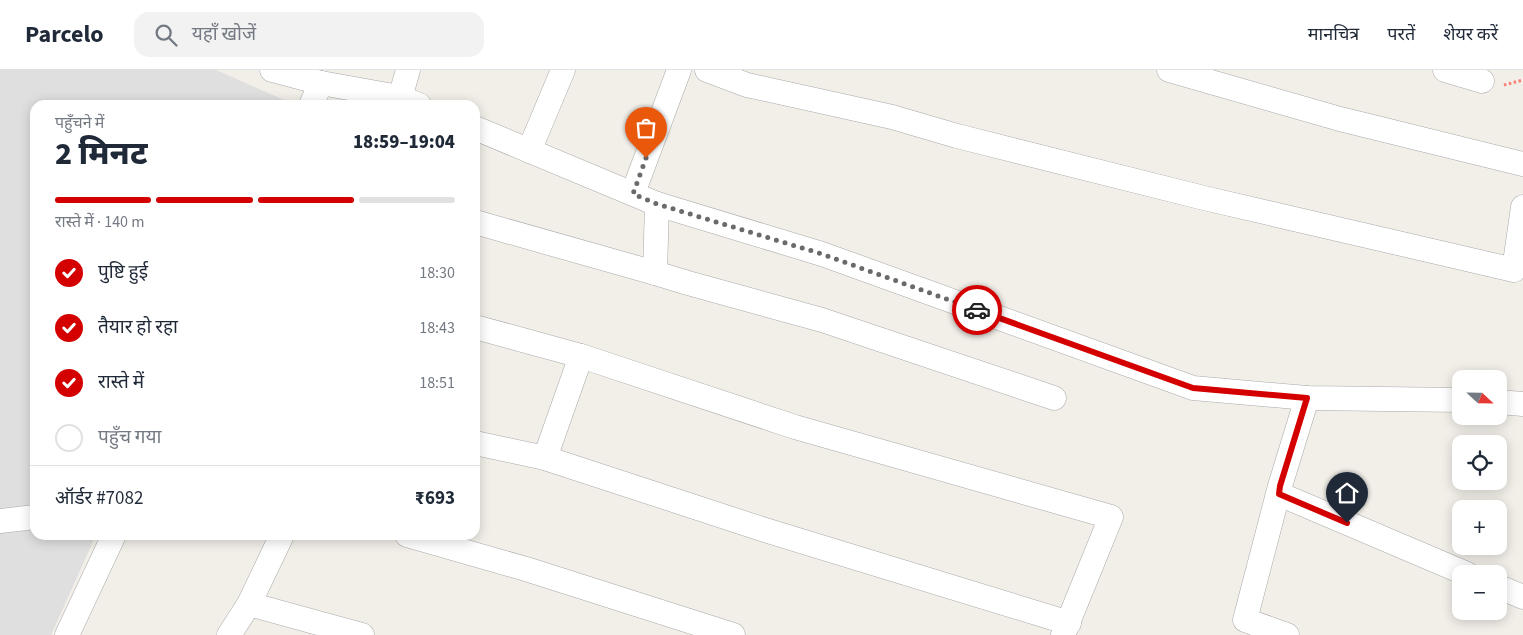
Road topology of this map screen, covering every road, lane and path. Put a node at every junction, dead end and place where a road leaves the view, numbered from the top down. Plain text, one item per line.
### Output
1 (272, 70) edge
2 (408, 70) edge
3 (563, 70) edge
4 (678, 70) edge
5 (707, 70) edge
6 (1169, 70) edge
7 (1445, 70) edge
8 (1482, 81) dead end
9 (321, 83) junction
10 (313, 100) edge
11 (396, 100) edge
12 (405, 100) edge
13 (480, 130) edge
14 (529, 151) junction
15 (1523, 164) edge
16 (633, 194) junction
17 (657, 204) junction
18 (1523, 207) edge
19 (480, 223) edge
20 (655, 273) junction
21 (480, 329) edge
22 (582, 356) junction
23 (1054, 398) dead end
24 (1307, 398) junction
25 (1452, 400) edge
26 (1508, 403) edge
27 (1523, 404) edge
28 (480, 443) edge
29 (545, 458) junction
30 (1279, 494) junction
31 (30, 517) edge
32 (0, 520) edge
33 (112, 540) edge
34 (280, 540) edge
35 (424, 540) edge
36 (1452, 568) edge
37 (1507, 590) edge
38 (1523, 597) edge
39 (249, 604) junction
40 (1066, 629) edge
41 (67, 635) edge
42 (229, 635) edge
43 (362, 635) edge
44 (733, 635) edge
45 (1287, 635) edge

1 - 9 street
2 - 12 street
3 - 14 street
4 - 16 street
5 - 18 street
6 - 15 street
7 - 8 street
9 - 10 street
9 - 11 street
13 - 14 street
14 - 16 street
16 - 17 street
17 - 20 street
17 - 24 street
19 - 20 street
20 - 23 street
21 - 22 street
22 - 29 street
22 - 40 street
24 - 25 street
24 - 30 street
26 - 27 street
28 - 29 street
29 - 40 street
30 - 36 street
30 - 45 street
31 - 32 street
33 - 41 street
34 - 39 street
35 - 44 street
37 - 38 street
39 - 42 street
39 - 43 street

